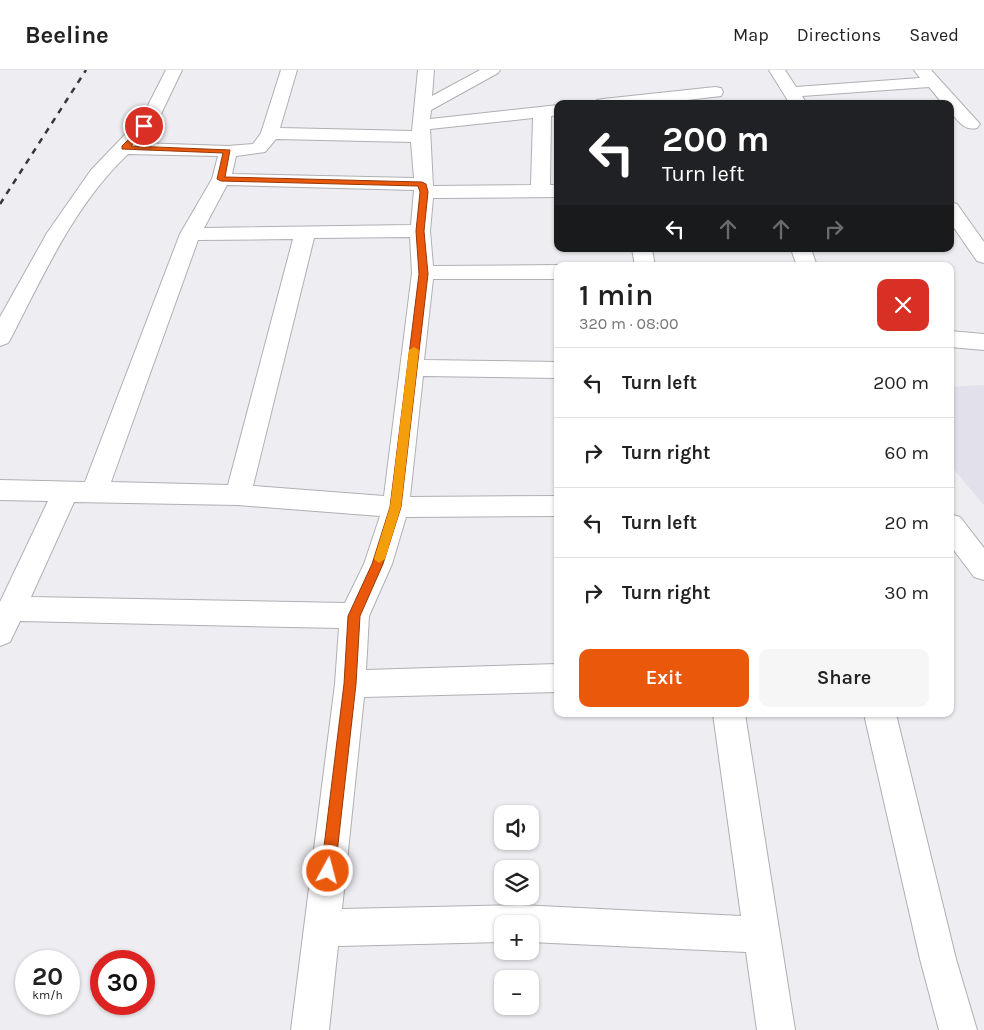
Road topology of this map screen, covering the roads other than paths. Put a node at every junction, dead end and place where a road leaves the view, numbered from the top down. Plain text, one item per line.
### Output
1 (174, 70) edge
2 (289, 70) edge
3 (426, 70) edge
4 (492, 70) edge
5 (778, 70) edge
6 (861, 70) edge
7 (927, 76) edge
8 (874, 87) junction
9 (715, 91) edge
10 (795, 98) edge
11 (640, 100) edge
12 (952, 100) edge
13 (954, 101) edge
14 (550, 112) edge
15 (422, 123) junction
16 (978, 124) edge
17 (954, 125) edge
18 (270, 133) junction
19 (125, 148) junction
20 (228, 151) junction
21 (221, 179) junction
22 (423, 188) junction
23 (549, 190) edge
24 (954, 214) edge
25 (420, 231) junction
26 (305, 233) junction
27 (190, 234) junction
28 (984, 257) edge
29 (554, 272) edge
30 (423, 274) junction
31 (0, 338) edge
32 (954, 339) edge
33 (984, 342) edge
34 (412, 368) junction
35 (554, 370) edge
36 (0, 490) edge
37 (95, 491) junction
38 (65, 493) junction
39 (238, 495) junction
40 (554, 506) edge
41 (396, 507) junction
42 (954, 530) edge
43 (984, 569) edge
44 (354, 616) junction
45 (6, 621) edge
46 (554, 678) edge
47 (350, 684) junction
48 (729, 717) edge
49 (881, 717) edge
50 (321, 928) junction
51 (762, 936) junction
52 (310, 1030) edge
53 (776, 1030) edge
54 (958, 1030) edge

1 - 19 street
2 - 18 street
3 - 15 street
4 - 15 street
5 - 10 street
6 - 8 street
7 - 8 street
7 - 12 street
8 - 10 street
9 - 11 street
13 - 16 street
14 - 15 street
14 - 23 street
15 - 18 street
15 - 22 street
16 - 17 street
18 - 20 street
19 - 20 street
19 - 31 street
20 - 21 street
21 - 22 street
21 - 27 street
22 - 23 street
22 - 25 street
24 - 28 street
25 - 26 street
25 - 30 street
26 - 27 street
26 - 39 street
27 - 37 street
29 - 30 street
30 - 34 street
32 - 33 street
34 - 35 street
34 - 41 street
36 - 38 street
37 - 38 street
37 - 39 street
38 - 45 street
39 - 41 street
40 - 41 street
41 - 44 street
42 - 43 street
44 - 45 street
44 - 47 street
46 - 47 street
47 - 50 street
48 - 51 street
49 - 54 street
50 - 51 street
50 - 52 street
51 - 53 street

